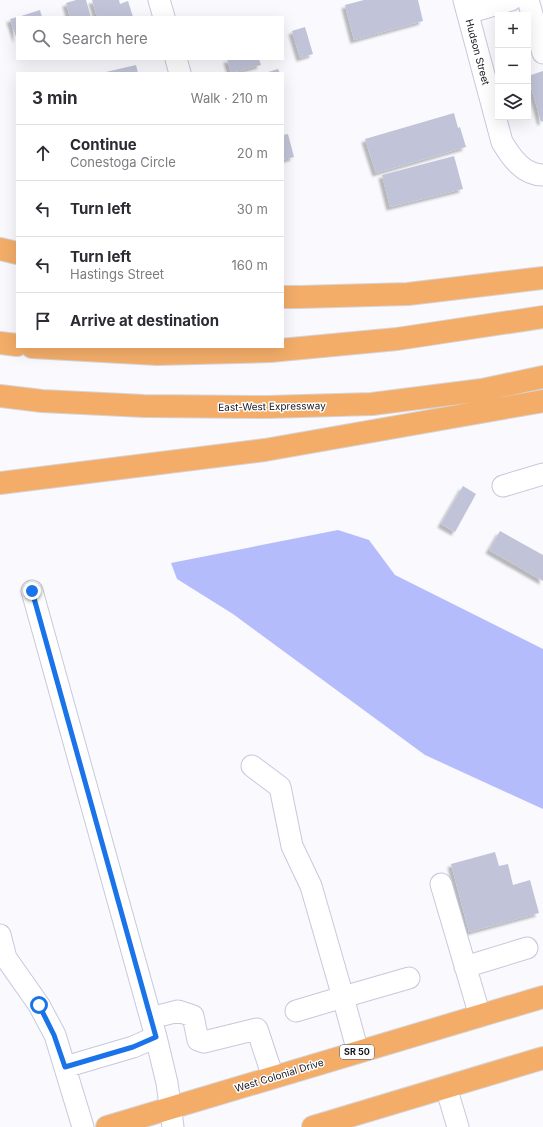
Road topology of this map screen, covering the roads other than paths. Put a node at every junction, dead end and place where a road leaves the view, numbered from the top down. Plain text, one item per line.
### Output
1 (159, 0) edge
2 (511, 0) edge
3 (528, 0) edge
4 (466, 7) edge
5 (164, 16) edge
6 (543, 53) edge
7 (176, 60) edge
8 (180, 72) edge
9 (543, 175) edge
10 (0, 249) edge
11 (16, 253) edge
12 (543, 278) edge
13 (284, 297) edge
14 (543, 317) edge
15 (0, 343) edge
16 (16, 345) edge
17 (50, 348) edge
18 (543, 378) edge
19 (0, 396) edge
20 (543, 400) edge
21 (543, 474) edge
22 (0, 482) edge
23 (503, 486) dead end
24 (32, 591) dead end
25 (252, 766) dead end
26 (441, 884) dead end
27 (0, 935) edge
28 (527, 948) dead end
29 (465, 967) junction
30 (409, 978) dead end
31 (343, 997) junction
32 (543, 997) edge
33 (296, 1010) dead end
34 (480, 1016) junction
35 (154, 1028) junction
36 (358, 1052) junction
37 (543, 1058) edge
38 (65, 1067) junction
39 (273, 1077) junction
40 (446, 1087) junction
41 (171, 1117) edge
42 (83, 1127) edge
43 (107, 1127) edge
44 (313, 1127) edge
45 (458, 1127) edge

1 - 5 street
2 - 4 street
3 - 6 street
4 - 9 street, Hudson Street
7 - 8 street
10 - 11 highway
12 - 13 highway
14 - 17 highway
15 - 16 highway
18 - 19 highway, East-West Expressway
20 - 22 highway
21 - 23 street
24 - 35 street
25 - 31 street
26 - 29 street
27 - 38 street
28 - 29 street
29 - 34 street
30 - 31 street
31 - 33 street
31 - 36 street
32 - 34 highway, West Colonial Drive / SR 50
34 - 36 highway, West Colonial Drive / SR 50
35 - 38 street
35 - 39 street
35 - 41 street
36 - 39 highway, West Colonial Drive / SR 50
37 - 40 highway
38 - 42 street
39 - 41 highway, West Colonial Drive / SR 50
40 - 44 highway
40 - 45 street
41 - 43 highway, West Colonial Drive / SR 50

